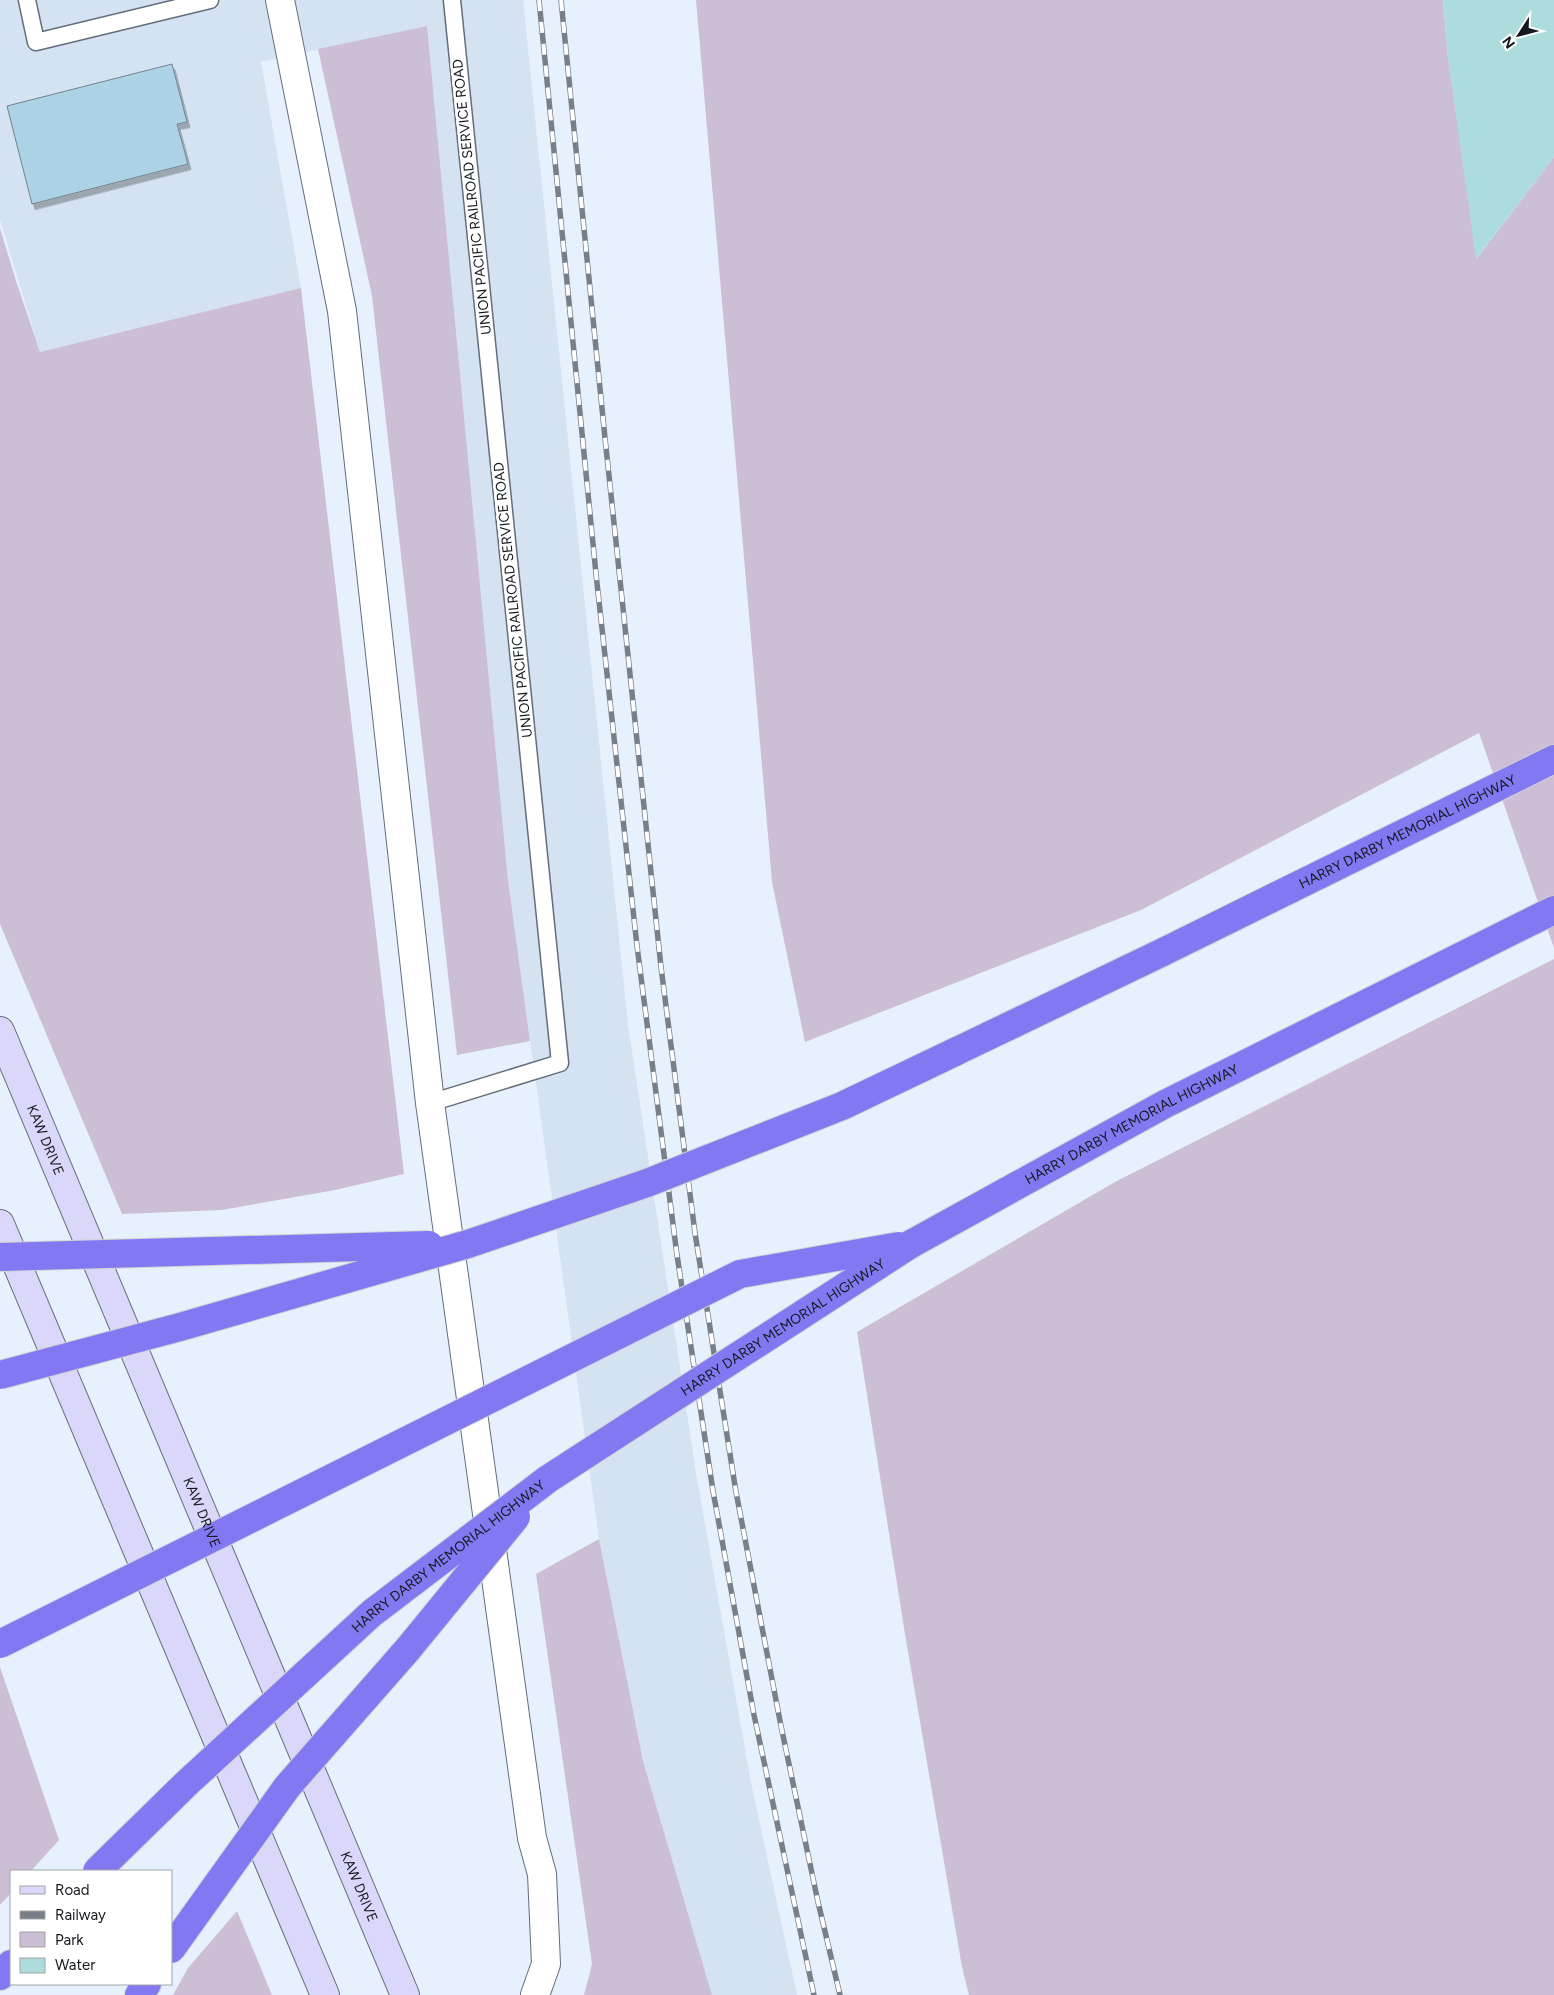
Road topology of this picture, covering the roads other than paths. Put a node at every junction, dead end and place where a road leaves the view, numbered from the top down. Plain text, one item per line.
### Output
1 (27, 0) edge
2 (210, 0) edge
3 (280, 0) edge
4 (452, 0) edge
5 (1554, 759) edge
6 (1554, 910) edge
7 (0, 1031) edge
8 (430, 1104) junction
9 (0, 1224) edge
10 (468, 1244) junction
11 (910, 1244) junction
12 (0, 1257) edge
13 (0, 1376) edge
14 (548, 1480) junction
15 (0, 1644) edge
16 (98, 1870) edge
17 (172, 1948) edge
18 (10, 1965) edge
19 (0, 1976) edge
20 (325, 1995) edge
21 (405, 1995) edge
22 (535, 1995) edge

1 - 2 lane
3 - 8 street
4 - 8 lane, UNION PACIFIC RAILROAD SERVICE ROAD
5 - 10 highway, HARRY DARBY MEMORIAL HIGHWAY, bridge
6 - 11 highway, HARRY DARBY MEMORIAL HIGHWAY
7 - 21 main road, KAW DRIVE
8 - 22 street
9 - 20 main road
10 - 12 highway, bridge
10 - 13 highway, HARRY DARBY MEMORIAL HIGHWAY, bridge
11 - 14 highway, HARRY DARBY MEMORIAL HIGHWAY, bridge
11 - 15 highway, bridge
14 - 16 highway, HARRY DARBY MEMORIAL HIGHWAY, bridge
14 - 17 highway, bridge
18 - 19 highway

